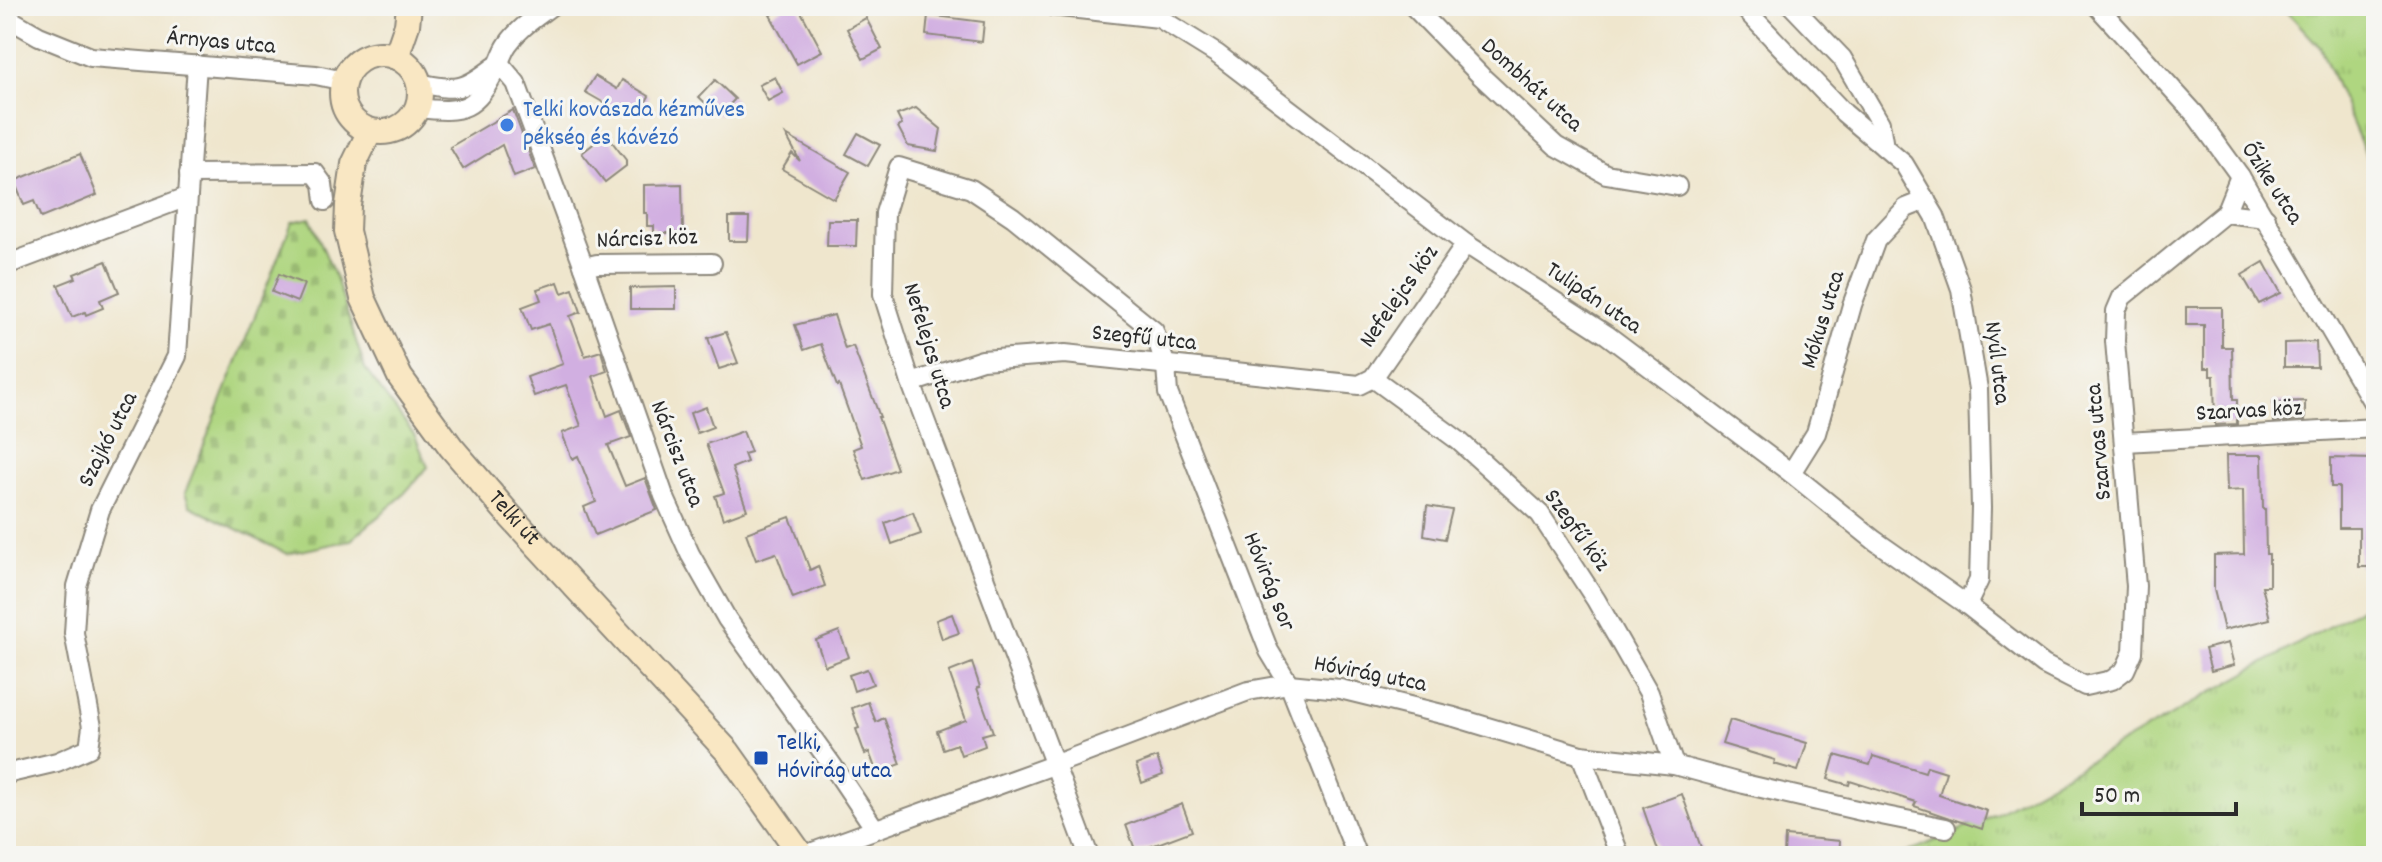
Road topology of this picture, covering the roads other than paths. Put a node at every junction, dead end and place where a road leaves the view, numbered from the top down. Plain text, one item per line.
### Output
1 (409, 6) edge
2 (551, 6) edge
3 (1052, 6) edge
4 (1075, 6) edge
5 (1413, 6) edge
6 (1742, 6) edge
7 (1792, 6) edge
8 (2097, 6) edge
9 (6, 17) edge
10 (396, 57) junction
11 (499, 63) junction
12 (197, 65) junction
13 (344, 81) junction
14 (419, 83) junction
15 (417, 108) junction
16 (370, 131) junction
17 (1884, 147) junction
18 (189, 174) junction
19 (2240, 176) junction
20 (1677, 186) dead end
21 (187, 197) junction
22 (1926, 200) junction
23 (325, 201) dead end
24 (2225, 213) junction
25 (2266, 218) junction
26 (1466, 244) junction
27 (712, 263) dead end
28 (6, 265) edge
29 (584, 267) junction
30 (1166, 366) junction
31 (1373, 378) junction
32 (911, 383) junction
33 (2376, 408) edge
34 (2376, 428) edge
35 (2125, 442) junction
36 (1791, 473) junction
37 (1967, 605) junction
38 (1289, 684) junction
39 (2085, 686) joint
40 (1581, 755) junction
41 (1056, 764) junction
42 (1674, 765) junction
43 (6, 774) edge
44 (1946, 828) dead end
45 (875, 829) junction
46 (802, 856) edge
47 (1089, 856) edge
48 (1357, 856) edge
49 (1620, 856) edge

1 - 10 main road
2 - 11 street
3 - 4 street, Tulipán utca
4 - 26 street, Tulipán utca
5 - 20 street, Dombhát utca
6 - 17 street, Nyúl utca
7 - 17 street, Nyúl utca
8 - 19 street, Őzike utca
9 - 12 street, Árnyas utca
10 - 13 main road
10 - 14 main road
11 - 14 street
11 - 15 street
11 - 29 street, Nárcisz utca
12 - 13 street, Árnyas utca
12 - 18 street, Szajkó utca
13 - 16 main road
14 - 15 main road
15 - 16 main road
16 - 46 main road, Telki út
17 - 22 street, Nyúl utca
18 - 21 street, Szajkó utca
18 - 23 street
19 - 24 street, Szarvas utca
19 - 25 street, Őzike utca
21 - 28 street
21 - 43 street, Szajkó utca
22 - 36 street, Mókus utca
22 - 37 street, Nyúl utca
24 - 25 street
24 - 35 street, Szarvas utca
25 - 33 street, Őzike utca
26 - 31 street, Nefelejcs köz
26 - 36 street, Tulipán utca
27 - 29 street, Nárcisz köz
29 - 45 street, Nárcisz utca
30 - 31 street, Szegfű utca
30 - 32 street, Szegfű utca
30 - 32 street, Nefelejcs utca
30 - 38 street, Hóvirág sor
31 - 42 street, Szegfű köz
32 - 41 street, Nefelejcs utca
34 - 35 street, Szarvas köz
35 - 39 street, Szarvas utca
36 - 37 street, Tulipán utca
37 - 39 street, Tulipán utca
38 - 40 street, Hóvirág utca
38 - 41 street, Hóvirág utca
38 - 48 street, Hóvirág sor
40 - 42 street, Hóvirág utca
40 - 49 street
41 - 45 street, Hóvirág utca
41 - 47 street, Nefelejcs utca
42 - 44 street, Hóvirág utca
45 - 46 street, Hóvirág utca

